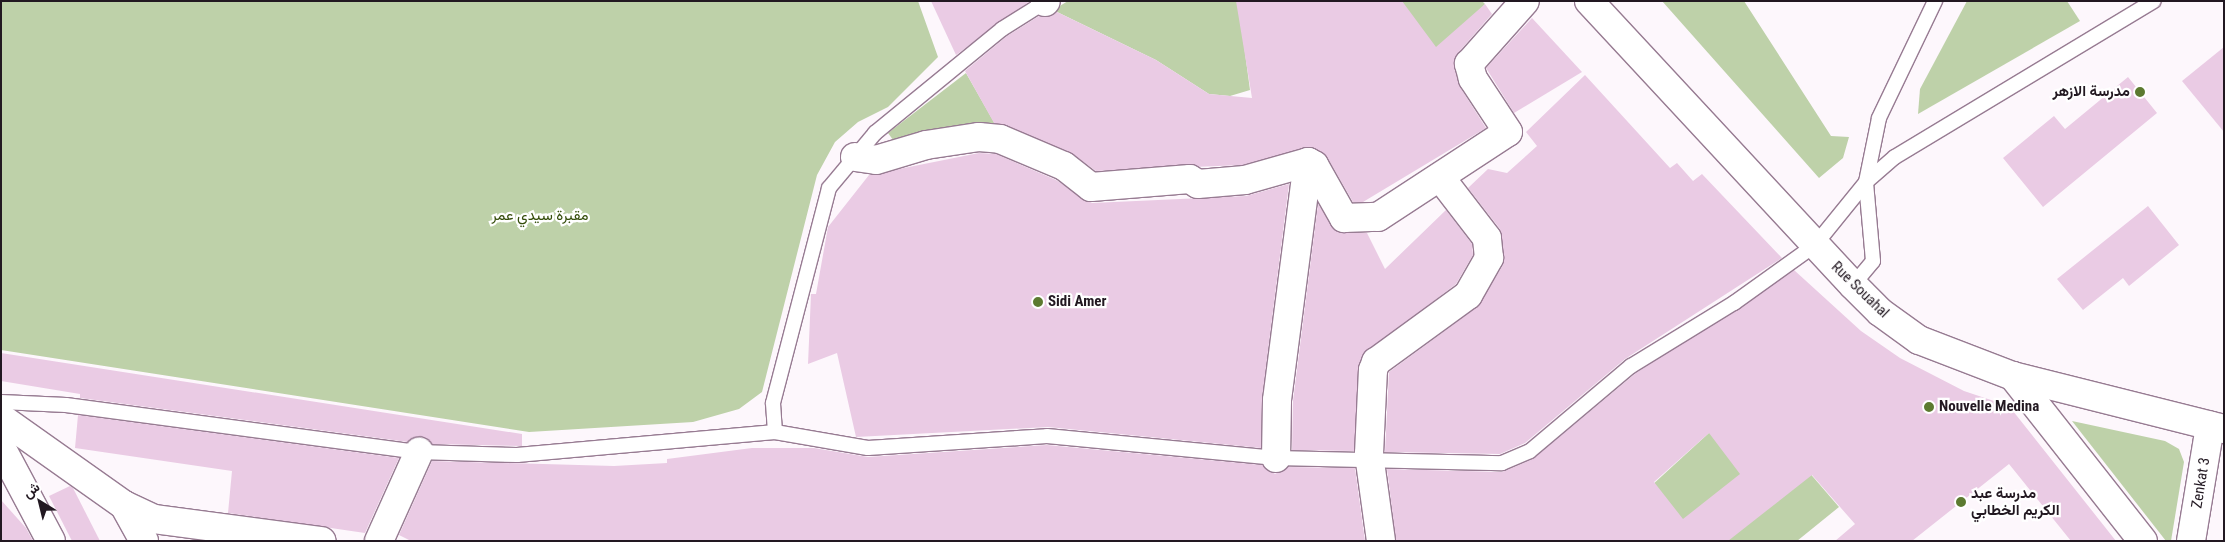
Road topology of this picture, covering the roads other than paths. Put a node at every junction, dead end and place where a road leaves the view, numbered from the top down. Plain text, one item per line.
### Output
1 (1046, 1) edge
2 (1525, 1) edge
3 (1589, 1) edge
4 (1935, 1) edge
5 (2154, 1) edge
6 (855, 158) junction
7 (1308, 162) junction
8 (1440, 177) junction
9 (1866, 182) junction
10 (1815, 245) junction
11 (1853, 285) junction
12 (2013, 376) junction
13 (1, 402) edge
14 (1, 418) edge
15 (2217, 428) edge
16 (775, 432) junction
17 (1, 448) edge
18 (419, 452) junction
19 (1276, 458) junction
20 (1371, 462) junction
21 (124, 505) junction
22 (51, 541) edge
23 (144, 541) edge
24 (322, 541) edge
25 (379, 541) edge
26 (1381, 541) edge
27 (2143, 541) edge
28 (2192, 541) edge

1 - 6 lane
2 - 8 street
3 - 10 street, Rue Souahal
4 - 9 lane
5 - 9 lane
6 - 7 street
6 - 16 lane
7 - 8 street
7 - 19 street
8 - 20 street
9 - 10 lane
9 - 11 lane
10 - 11 street, Rue Souahal
10 - 20 lane
11 - 12 street, Rue Souahal
12 - 15 street, Rue Souahal
12 - 27 street
13 - 18 lane
14 - 21 street
15 - 28 street, Zenkat 3
16 - 18 lane
16 - 19 lane
17 - 22 street
18 - 25 street
19 - 20 lane
20 - 26 street
21 - 23 street
21 - 24 street

